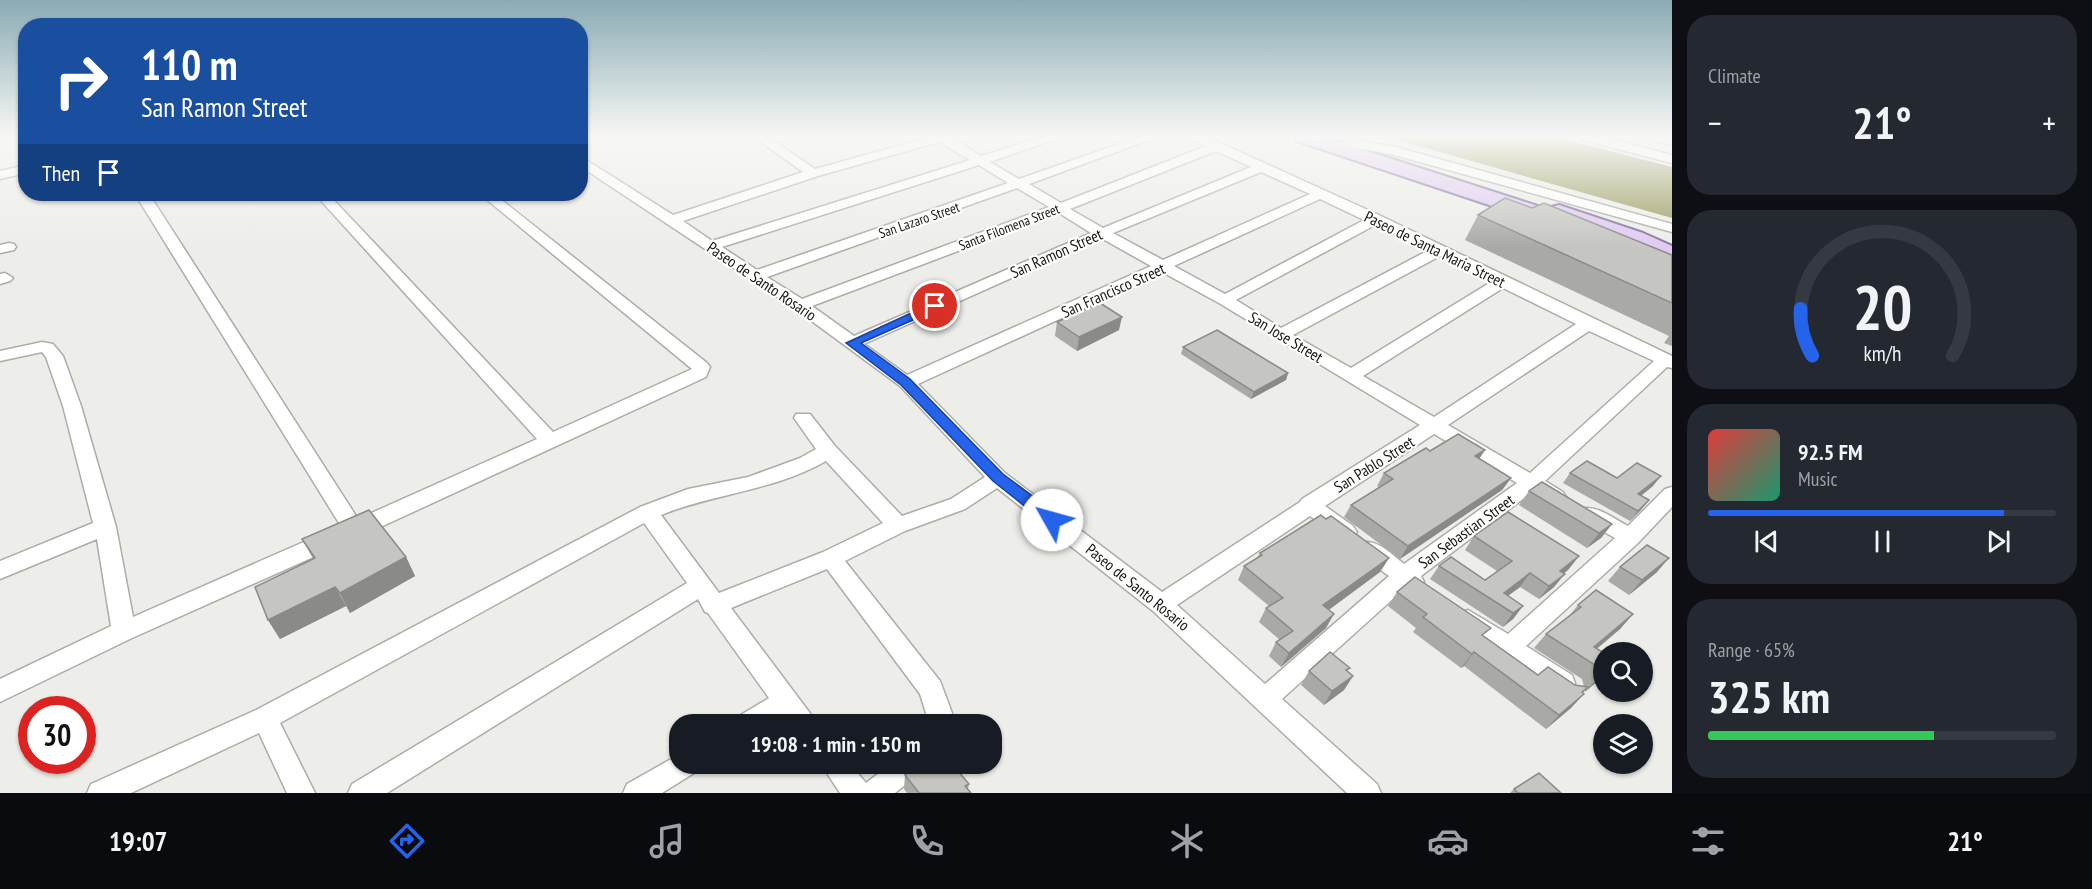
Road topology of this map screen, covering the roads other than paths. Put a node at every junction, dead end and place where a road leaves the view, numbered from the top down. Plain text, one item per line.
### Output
1 (602, 174) edge
2 (810, 174) edge
3 (944, 174) edge
4 (1004, 174) edge
5 (1049, 174) edge
6 (1146, 174) edge
7 (1245, 174) edge
8 (1276, 174) edge
9 (1427, 174) edge
10 (1431, 174) edge
11 (1478, 174) edge
12 (1450, 181) junction
13 (1022, 184) junction
14 (1319, 195) junction
15 (1510, 200) junction
16 (146, 201) edge
17 (327, 201) edge
18 (495, 201) edge
19 (1060, 208) junction
20 (1376, 219) junction
21 (673, 220) junction
22 (1672, 228) edge
23 (1102, 232) junction
24 (710, 246) junction
25 (1440, 250) junction
26 (1672, 255) edge
27 (1164, 267) junction
28 (1672, 268) edge
29 (754, 276) junction
30 (1503, 280) junction
31 (1225, 300) junction
32 (800, 305) junction
33 (1588, 324) junction
34 (1281, 335) junction
35 (852, 343) junction
36 (0, 356) edge
37 (1669, 362) edge
38 (1351, 376) junction
39 (906, 382) junction
40 (803, 418) dead end
41 (1435, 426) junction
42 (551, 442) junction
43 (828, 451) junction
44 (998, 478) junction
45 (1531, 483) junction
46 (1672, 494) edge
47 (1309, 504) junction
48 (646, 512) junction
49 (898, 525) junction
50 (105, 527) junction
51 (354, 530) junction
52 (1630, 537) junction
53 (831, 558) junction
54 (0, 570) edge
55 (1404, 576) junction
56 (706, 596) junction
57 (1433, 596) edge
58 (1161, 604) junction
59 (1452, 609) edge
60 (124, 631) junction
61 (1509, 647) junction
62 (1572, 689) edge
63 (0, 691) edge
64 (1265, 699) junction
65 (785, 702) junction
66 (765, 714) edge
67 (795, 714) edge
68 (939, 714) edge
69 (264, 718) junction
70 (669, 774) edge
71 (842, 774) edge
72 (898, 774) edge
73 (131, 786) edge
74 (101, 793) edge
75 (301, 793) edge
76 (362, 793) edge
77 (637, 793) edge
78 (857, 793) edge
79 (874, 793) edge
80 (1367, 793) edge

1 - 21 street, Paseo de Santo Rosario
2 - 21 street
3 - 24 street
4 - 13 street, San Jose Street
5 - 13 street, San Lazaro Street
6 - 19 street, Santa Filomena Street
7 - 23 street, San Ramon Street
8 - 14 street, Paseo de Santa Maria Street
9 - 12 main road
10 - 12 main road
11 - 22 street
12 - 15 main road
13 - 19 street, San Jose Street
13 - 29 street, San Lazaro Street
14 - 20 street, Paseo de Santa Maria Street
14 - 27 street, San Francisco Street
15 - 26 main road
15 - 28 main road
16 - 51 street
17 - 42 street
18 - 42 street
19 - 23 street, San Jose Street
19 - 32 street, Santa Filomena Street
20 - 25 street, Paseo de Santa Maria Street
20 - 31 street
21 - 24 street, Paseo de Santo Rosario
23 - 27 street, San Jose Street
23 - 35 street, San Ramon Street
24 - 29 street, Paseo de Santo Rosario
25 - 30 street, Paseo de Santa Maria Street
25 - 34 street
27 - 31 street, San Jose Street
27 - 39 street, San Francisco Street
29 - 32 street, Paseo de Santo Rosario
30 - 33 street, Paseo de Santa Maria Street
30 - 38 street
31 - 34 street, San Jose Street
32 - 35 street, Paseo de Santo Rosario
33 - 37 street, Paseo de Santa Maria Street
33 - 41 street, San Pablo Street
34 - 38 street, San Jose Street
35 - 39 street, Paseo de Santo Rosario
36 - 50 street
37 - 45 street, San Sebastian Street
38 - 41 street, San Jose Street
39 - 44 street, Paseo de Santo Rosario
40 - 43 street
41 - 45 street, San Jose Street
41 - 47 street, San Pablo Street
42 - 51 street
43 - 48 street
43 - 49 street
44 - 49 street
44 - 58 street, Paseo de Santo Rosario
45 - 52 street, San Jose Street
45 - 55 street, San Sebastian Street
46 - 52 street
47 - 55 street
47 - 58 street, San Pablo Street
48 - 56 street
48 - 69 street
49 - 53 street
50 - 54 street
50 - 60 street
51 - 60 street
52 - 61 street
53 - 56 street
53 - 68 street
55 - 57 street
55 - 64 street, San Sebastian Street
56 - 65 street
56 - 76 street
58 - 64 street, Paseo de Santo Rosario
59 - 61 street
60 - 63 street
61 - 62 street
64 - 80 street, Paseo de Santo Rosario
65 - 66 street
65 - 67 street
69 - 73 street
69 - 75 street
70 - 77 street
71 - 78 street
72 - 79 street
73 - 74 street

